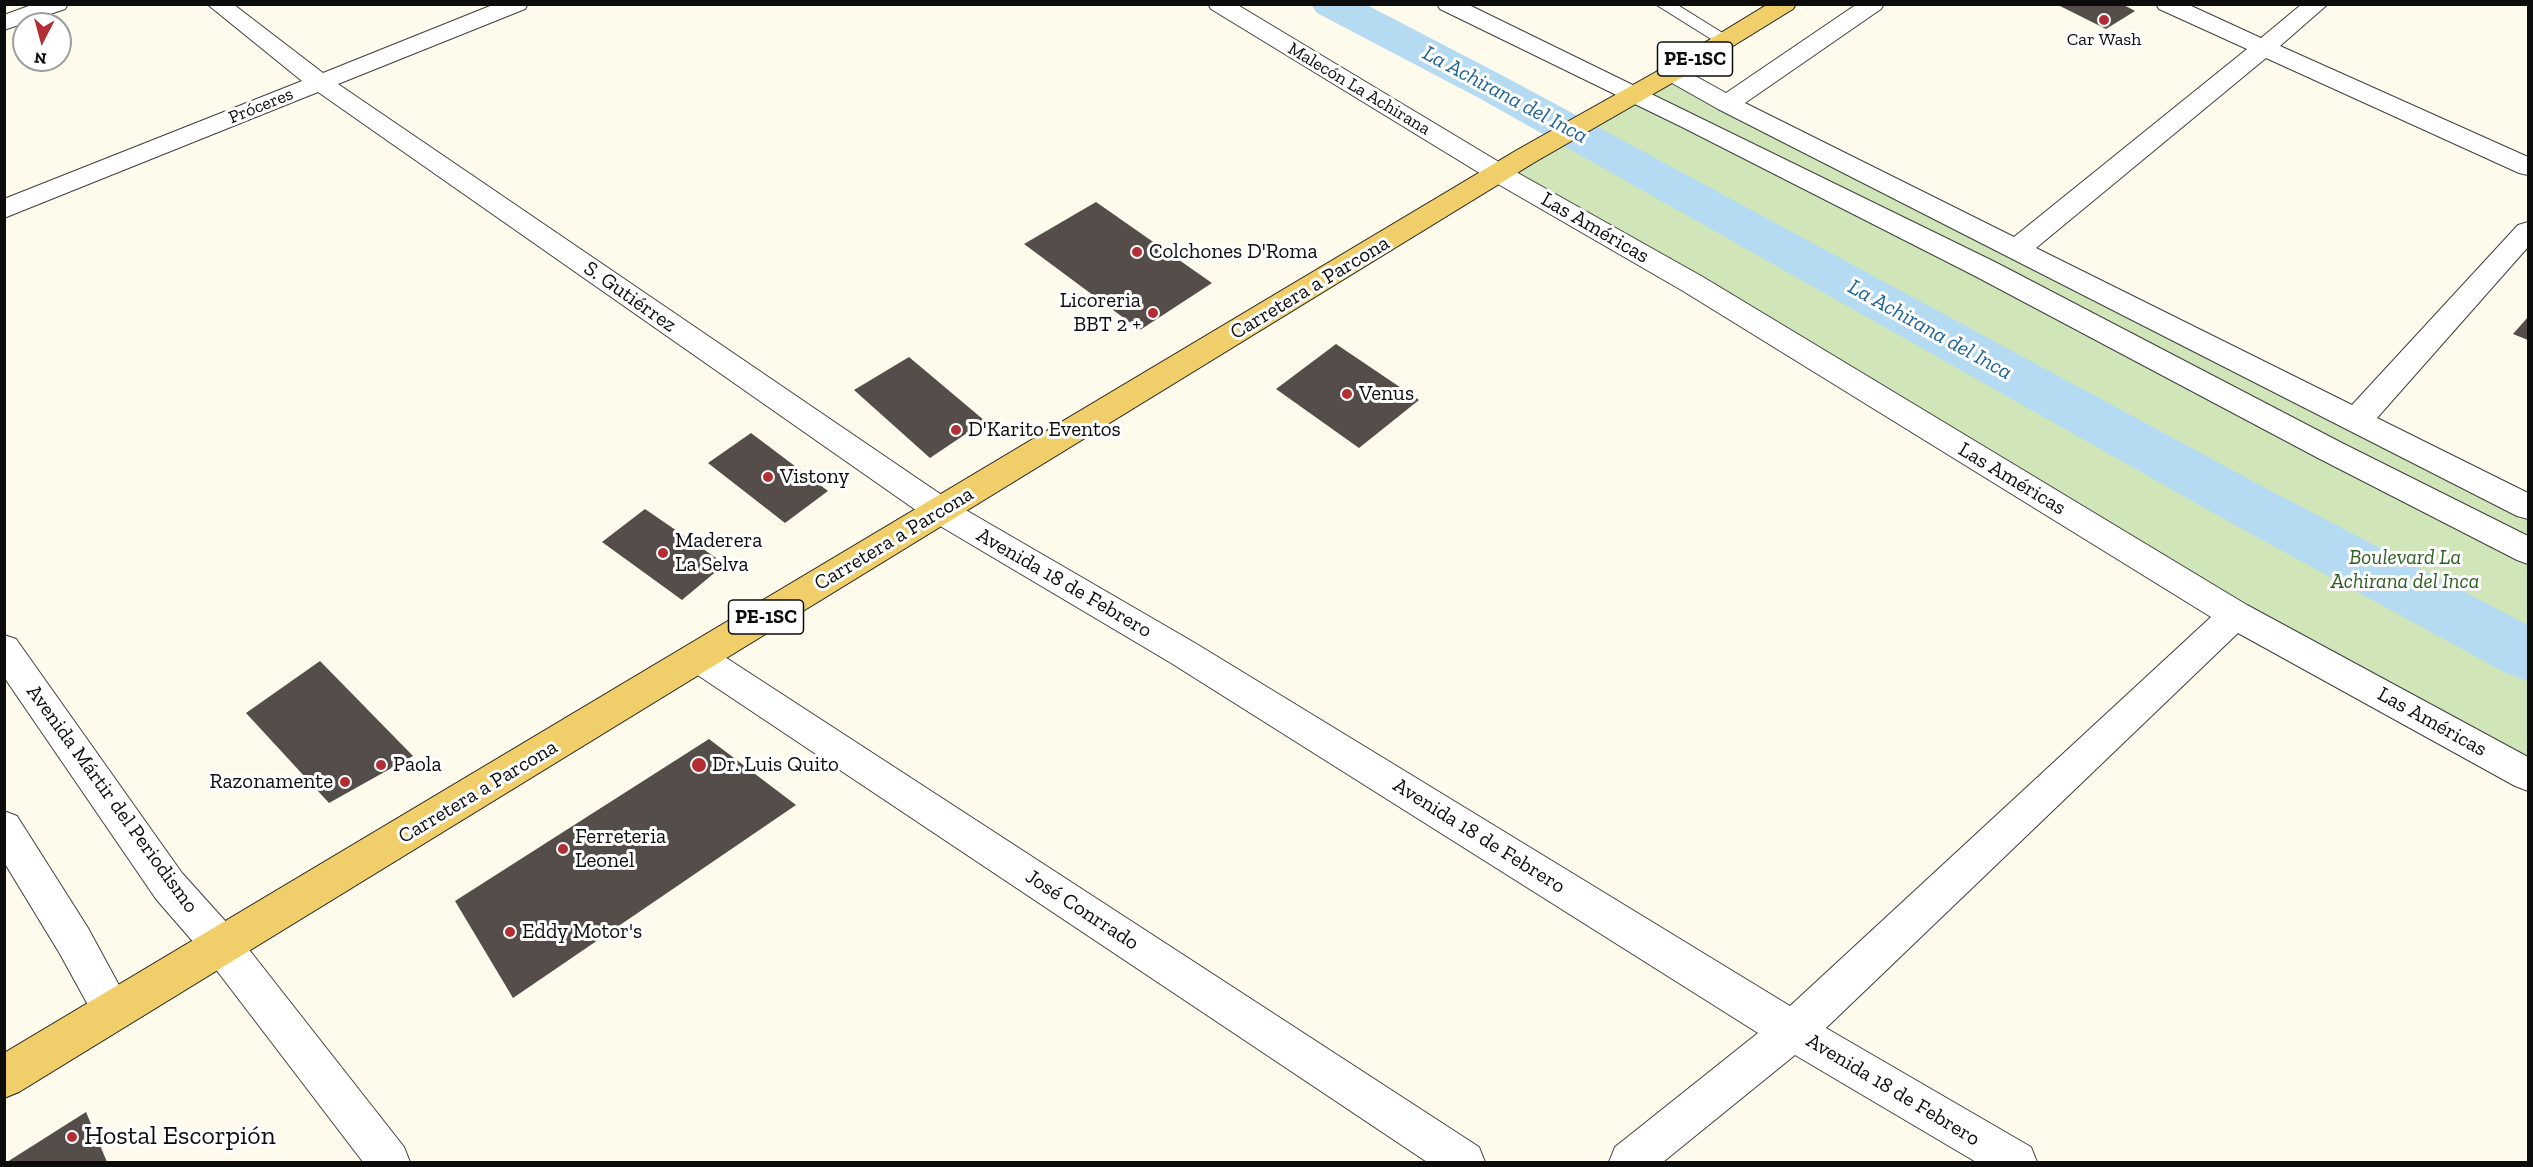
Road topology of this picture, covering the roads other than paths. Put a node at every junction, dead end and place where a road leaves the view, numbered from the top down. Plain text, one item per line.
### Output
1 (57, 4) edge
2 (218, 4) edge
3 (517, 4) edge
4 (1219, 4) edge
5 (1448, 4) edge
6 (1663, 4) edge
7 (1785, 4) edge
8 (1873, 4) edge
9 (2167, 4) edge
10 (2317, 4) edge
11 (4, 22) edge
12 (1725, 40) junction
13 (2263, 48) junction
14 (1672, 73) junction
15 (320, 82) junction
16 (1632, 94) junction
17 (1727, 104) junction
18 (1513, 165) junction
19 (2529, 167) edge
20 (4, 209) edge
21 (2529, 231) edge
22 (2016, 249) junction
23 (2357, 420) junction
24 (2529, 507) edge
25 (941, 511) junction
26 (2529, 551) edge
27 (2235, 615) junction
28 (4, 649) edge
29 (699, 658) junction
30 (2529, 775) edge
31 (4, 828) edge
32 (222, 946) junction
33 (113, 1011) junction
34 (1793, 1031) junction
35 (4, 1077) edge
36 (389, 1162) edge
37 (1464, 1162) edge
38 (1630, 1162) edge
39 (2016, 1162) edge

1 - 11 street
2 - 15 street, S. Gutiérrez
3 - 15 street, Próceres
4 - 18 street, Malecón La Achirana
5 - 16 street
6 - 12 lane
7 - 12 main road, Carretera a Parcona / PE-1SC
8 - 17 street
9 - 13 street
10 - 13 street
12 - 14 main road, Carretera a Parcona / PE-1SC
13 - 19 street
13 - 22 street
14 - 16 main road, Carretera a Parcona / PE-1SC
14 - 17 street
15 - 20 street, Próceres
15 - 25 street, S. Gutiérrez
16 - 18 main road, Carretera a Parcona / PE-1SC
16 - 26 street
17 - 22 street
18 - 25 main road, Carretera a Parcona / PE-1SC
18 - 27 street, Las Américas
21 - 23 street
22 - 23 street
23 - 24 street
25 - 29 main road, Carretera a Parcona / PE-1SC
25 - 34 street, Avenida 18 de Febrero
27 - 30 street, Las Américas
27 - 34 street
28 - 32 street, Avenida Mártir del Periodismo
29 - 32 main road, Carretera a Parcona / PE-1SC
29 - 37 street, José Conrrado
31 - 33 street
32 - 33 main road, Carretera a Parcona / PE-1SC
32 - 36 street, Avenida Mártir del Periodismo
33 - 35 main road, Carretera a Parcona / PE-1SC
34 - 38 street
34 - 39 street, Avenida 18 de Febrero

